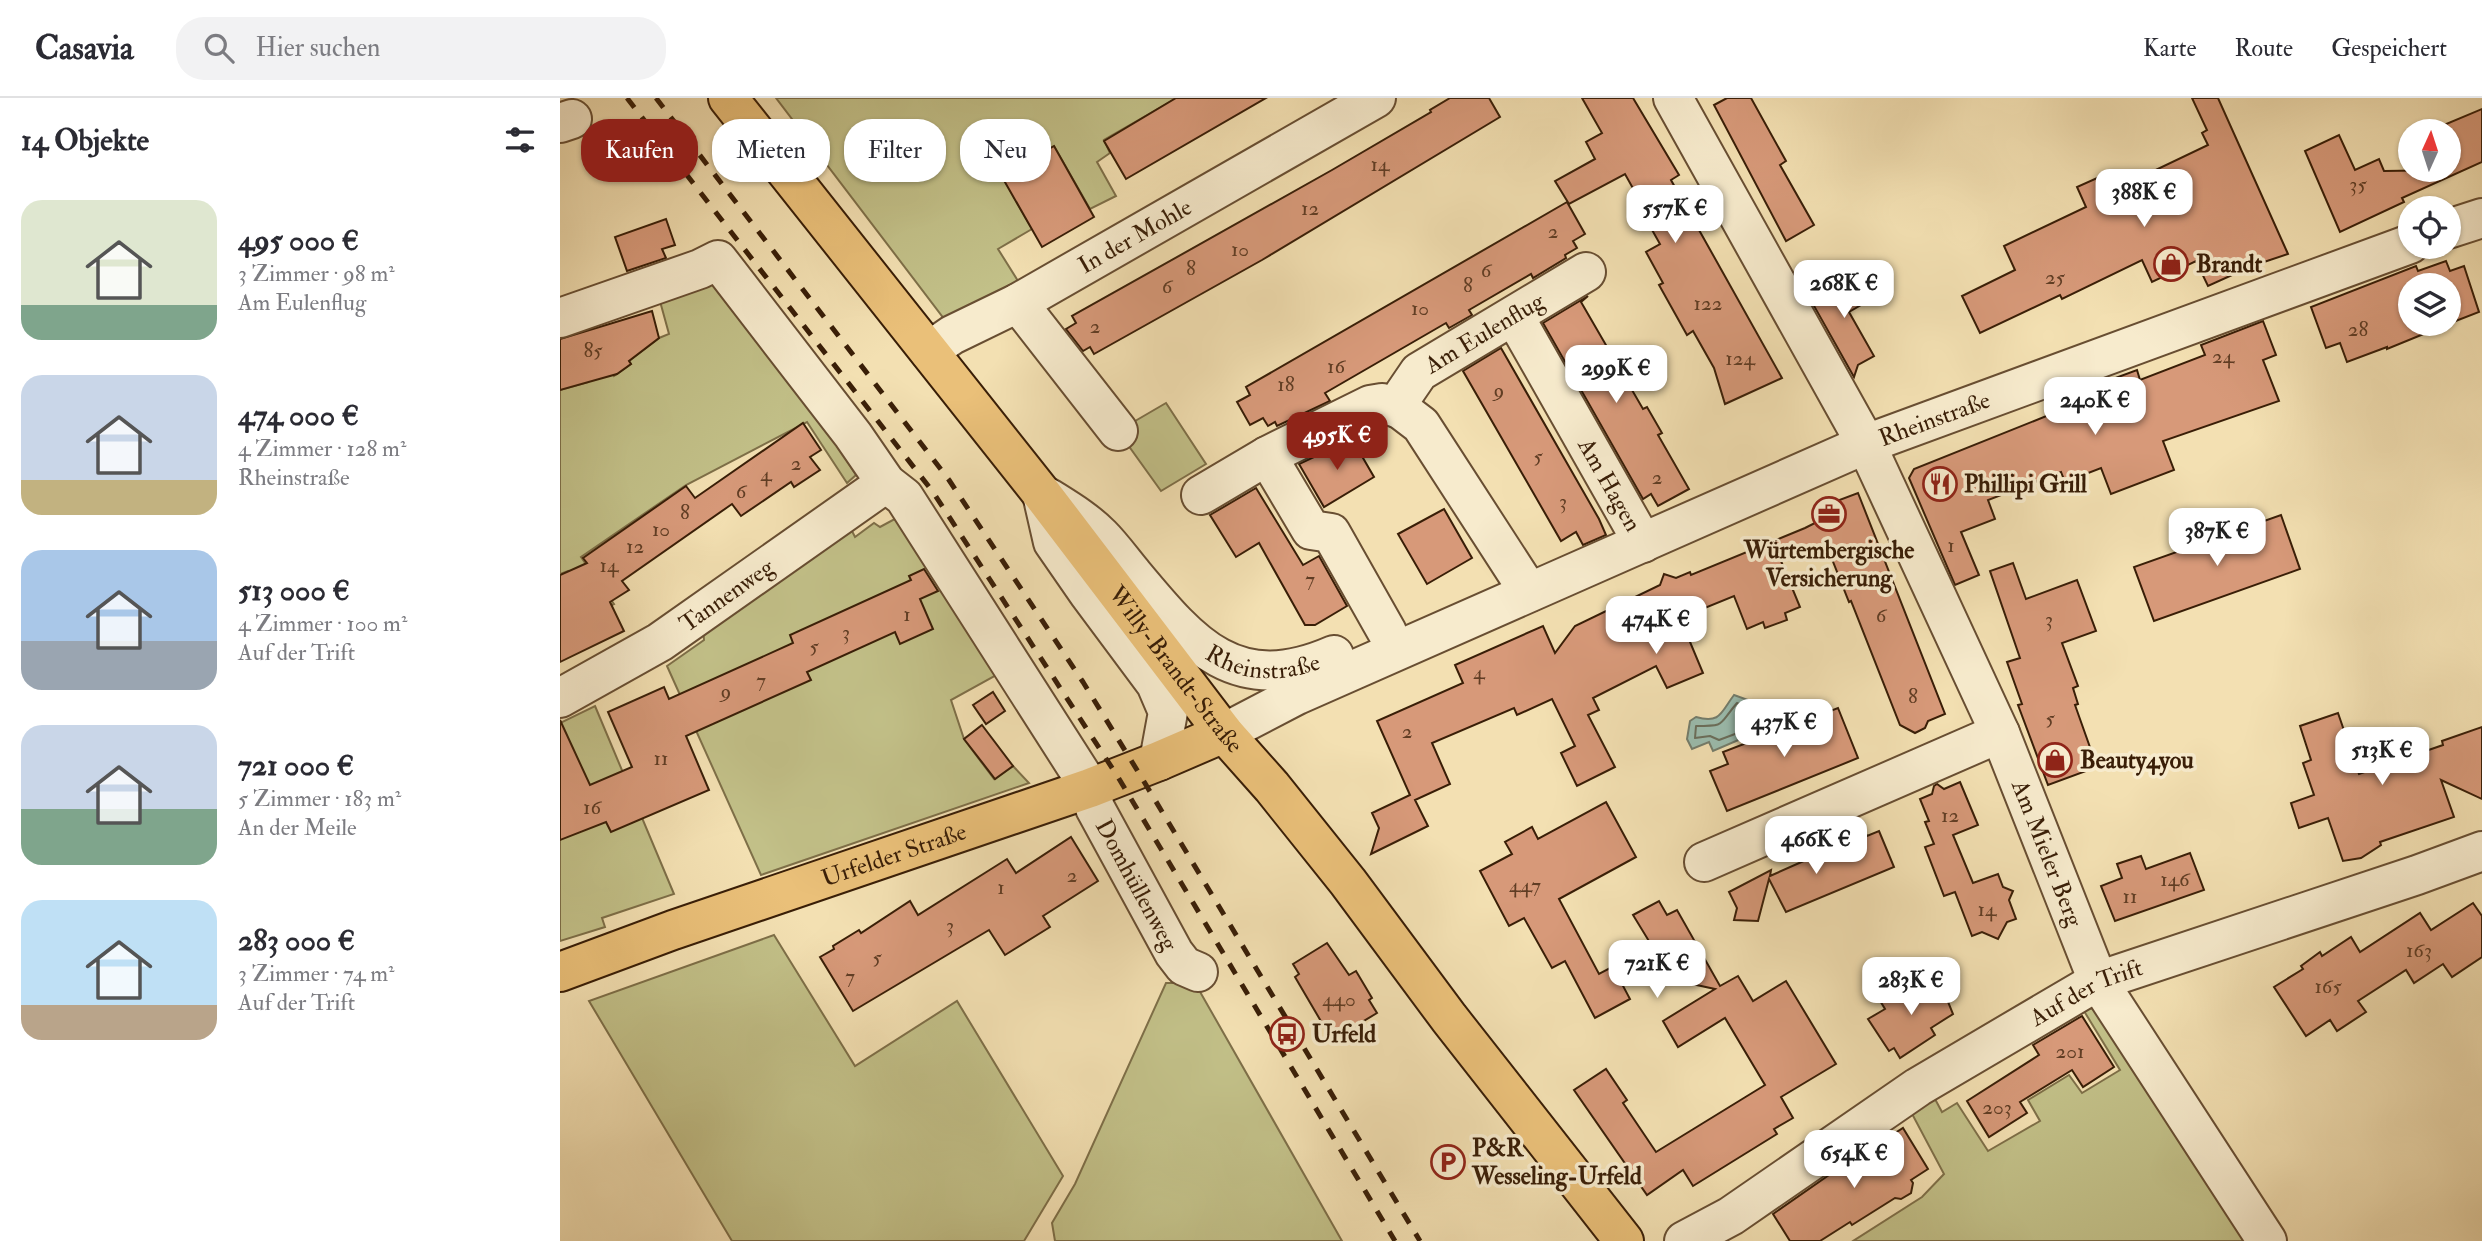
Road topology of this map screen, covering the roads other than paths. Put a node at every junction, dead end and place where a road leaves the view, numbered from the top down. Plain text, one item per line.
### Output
1 (729, 98) edge
2 (1376, 98) edge
3 (1673, 98) edge
4 (2482, 218) edge
5 (2461, 225) edge
6 (2398, 248) edge
7 (1586, 272) dead end
8 (1018, 303) junction
9 (1514, 316) junction
10 (560, 318) edge
11 (929, 351) junction
12 (1400, 408) junction
13 (1118, 431) dead end
14 (1867, 444) junction
15 (1267, 456) junction
16 (886, 483) junction
17 (1042, 494) junction
18 (1201, 495) dead end
19 (1643, 543) junction
20 (1528, 592) junction
21 (1470, 618) junction
22 (1387, 632) junction
23 (560, 698) edge
24 (1224, 733) junction
25 (2000, 733) junction
26 (1159, 761) junction
27 (1090, 788) junction
28 (2482, 851) edge
29 (1703, 862) dead end
30 (560, 972) edge
31 (1198, 972) dead end
32 (2098, 981) junction
33 (1740, 1228) edge
34 (1624, 1241) edge
35 (1684, 1241) edge
36 (2267, 1241) edge

1 - 11 main road, Willy-Brandt-Straße
2 - 8 street, In der Mohle
3 - 14 street, Am Mieler Berg
4 - 5 street
6 - 14 street, Rheinstraße
7 - 9 street, Am Eulenflug
8 - 11 street, In der Mohle
8 - 13 street
9 - 12 street, Am Eulenflug
9 - 19 street, Am Hagen
10 - 16 street
11 - 17 main road, Willy-Brandt-Straße
12 - 15 street
12 - 20 street
14 - 19 street, Rheinstraße
14 - 25 street, Am Mieler Berg
15 - 18 street
15 - 22 street
16 - 23 street, Tannenweg
16 - 27 street
17 - 22 street, Rheinstraße
17 - 24 main road, Willy-Brandt-Straße
17 - 26 street
19 - 20 street, Rheinstraße
20 - 21 street, Rheinstraße
21 - 22 street, Rheinstraße
21 - 24 street, Rheinstraße
24 - 26 main road, Urfelder Straße
24 - 34 main road, Willy-Brandt-Straße
25 - 29 street
25 - 32 street, Am Mieler Berg
26 - 27 main road, Urfelder Straße
27 - 30 main road, Urfelder Straße
27 - 31 street, Domhüllenweg
28 - 32 street, Auf der Trift
32 - 33 street, Auf der Trift
32 - 36 street, Am Mieler Berg
33 - 35 street, Auf der Trift

